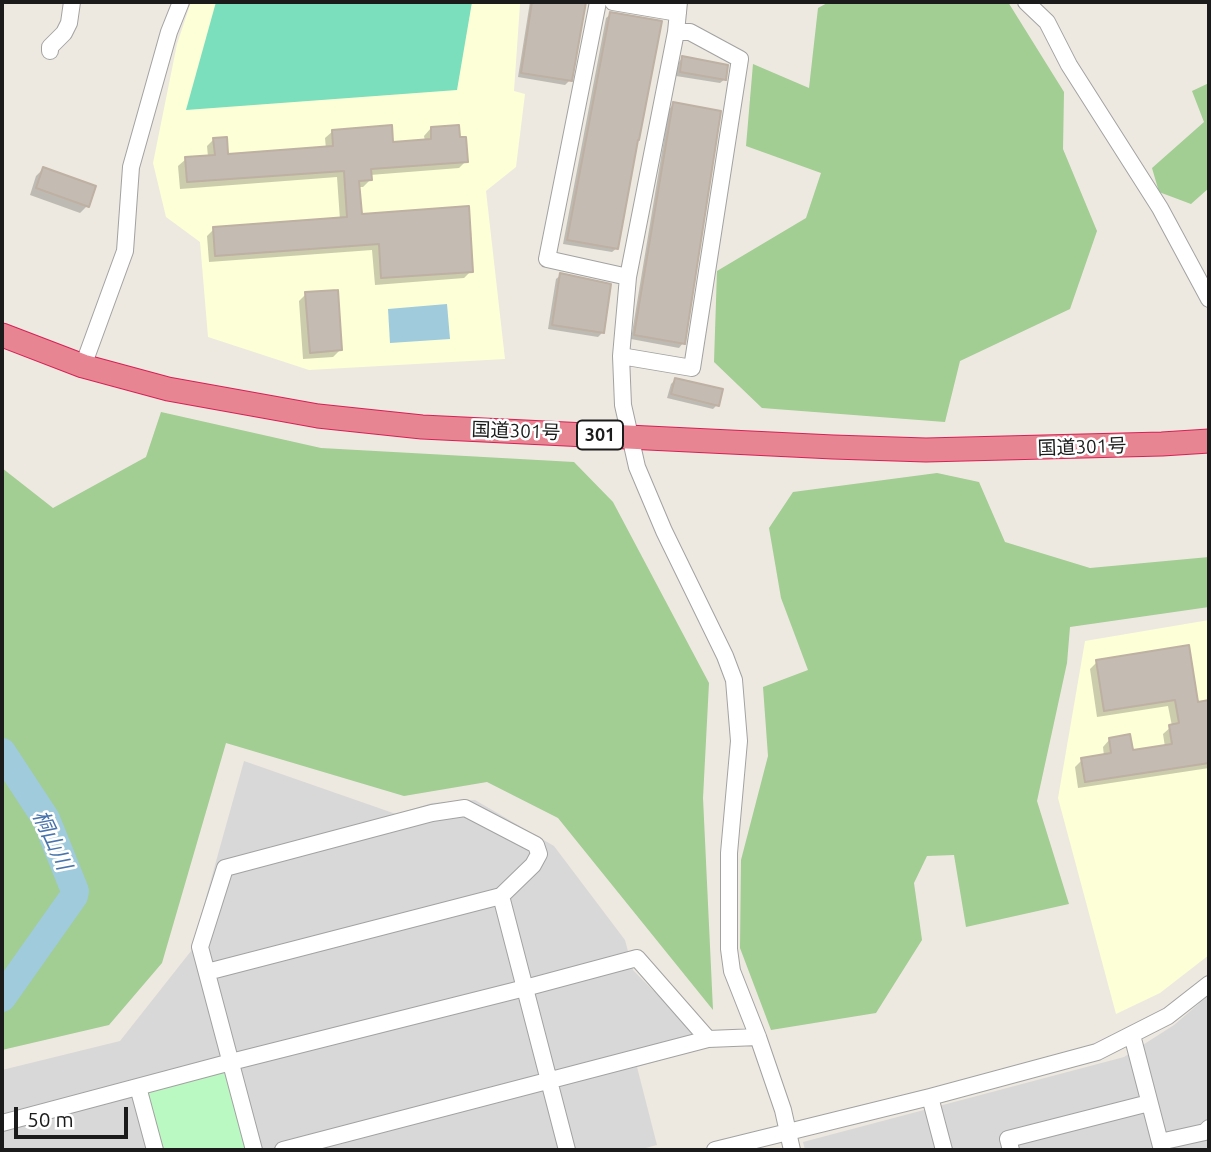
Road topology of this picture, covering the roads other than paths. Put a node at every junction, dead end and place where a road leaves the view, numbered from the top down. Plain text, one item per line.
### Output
1 (72, 2) edge
2 (181, 2) edge
3 (598, 2) edge
4 (613, 2) edge
5 (1026, 2) edge
6 (679, 8) edge
7 (676, 32) junction
8 (50, 51) dead end
9 (628, 277) junction
10 (1209, 299) edge
11 (2, 335) edge
12 (621, 356) junction
13 (83, 366) junction
14 (629, 437) junction
15 (1209, 441) edge
16 (501, 895) junction
17 (207, 972) junction
18 (1209, 984) edge
19 (525, 988) junction
20 (1132, 1035) junction
21 (758, 1037) junction
22 (708, 1039) junction
23 (231, 1062) junction
24 (550, 1082) junction
25 (138, 1087) junction
26 (930, 1097) junction
27 (1149, 1104) junction
28 (2, 1123) edge
29 (1209, 1128) edge
30 (788, 1132) junction
31 (1161, 1146) edge
32 (155, 1150) edge
33 (254, 1150) edge
34 (283, 1150) edge
35 (567, 1150) edge
36 (715, 1150) edge
37 (792, 1150) edge
38 (944, 1150) edge
39 (1011, 1150) edge

1 - 8 street
2 - 13 street
3 - 9 street
4 - 6 street
5 - 10 street
6 - 7 street
7 - 9 street
7 - 12 street
9 - 12 street
11 - 13 highway, 国道301号 / 301
12 - 14 street
13 - 14 highway, 国道301号 / 301
14 - 15 highway, 国道301号 / 301
14 - 21 street
16 - 17 street
16 - 17 street
16 - 19 street
17 - 23 street
18 - 20 street
19 - 22 street
19 - 23 street
19 - 24 street
20 - 26 street
20 - 27 street
21 - 22 street
21 - 30 street
22 - 24 street
23 - 25 street
23 - 33 street
24 - 34 street
24 - 35 street
25 - 28 street
25 - 32 street
26 - 30 street
26 - 38 street
27 - 31 street
27 - 39 street
29 - 31 street
30 - 36 street
30 - 37 street

